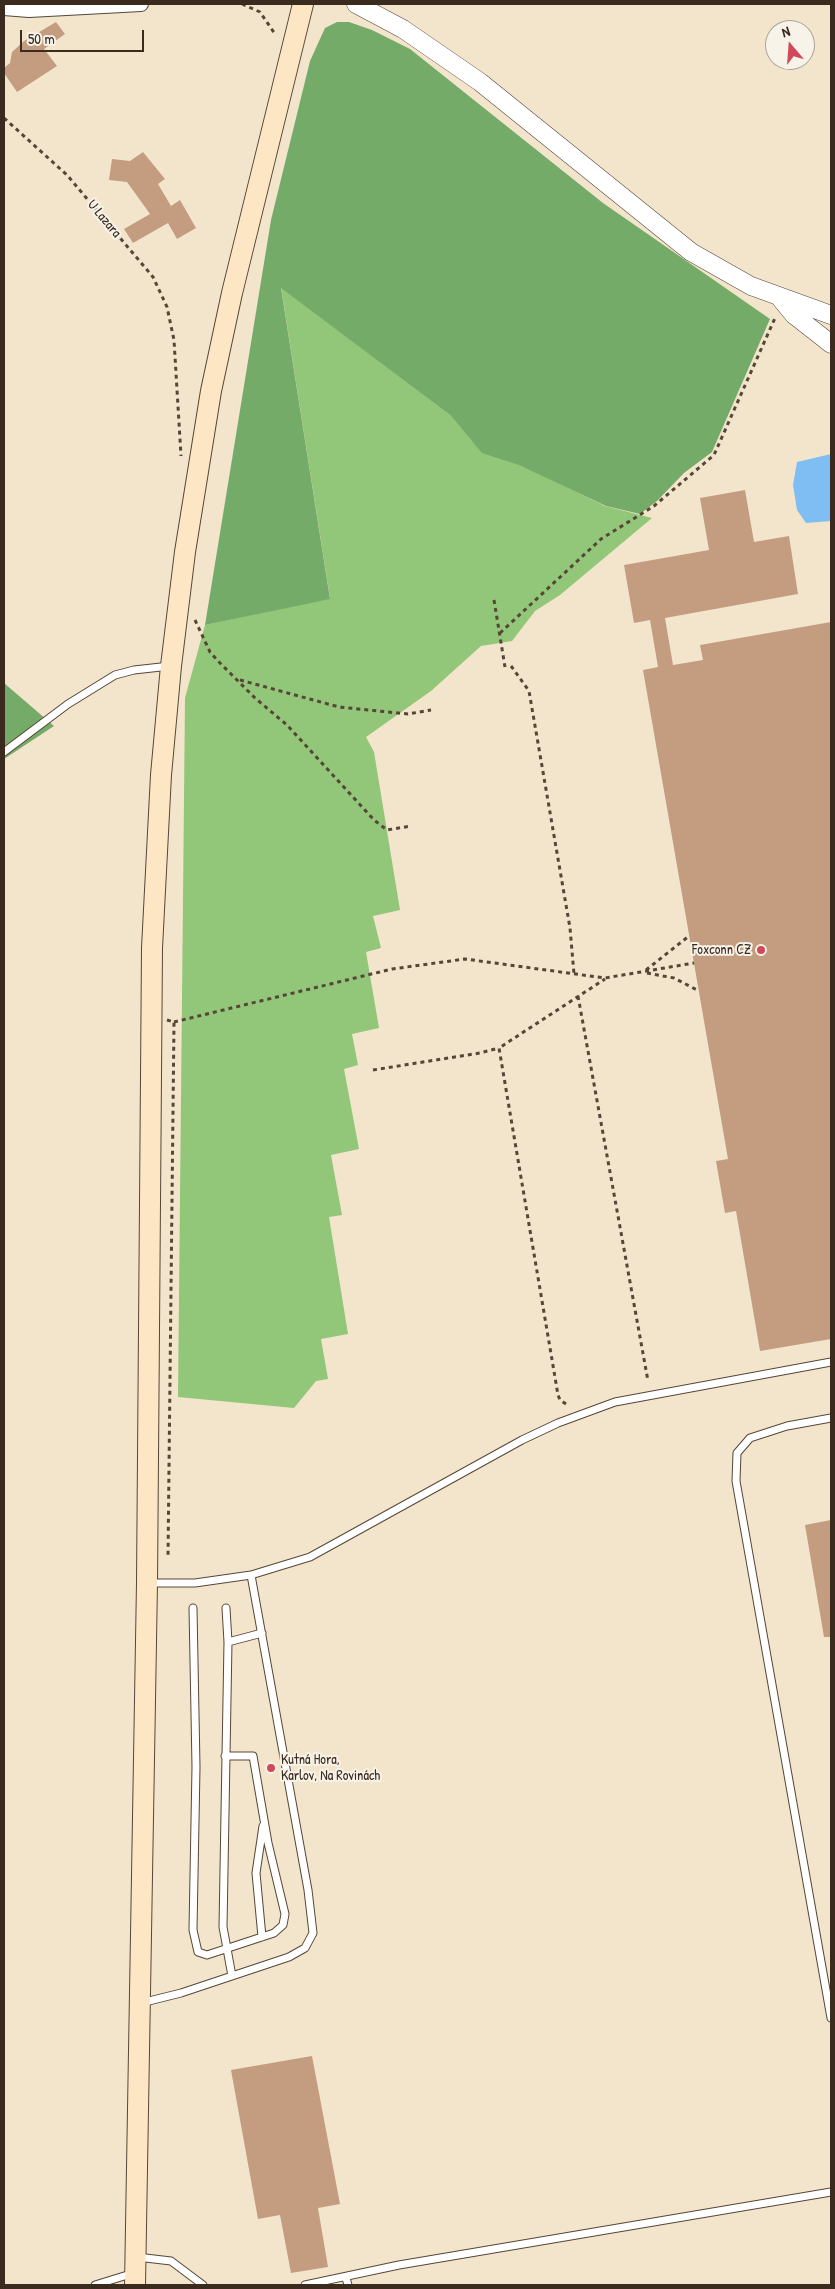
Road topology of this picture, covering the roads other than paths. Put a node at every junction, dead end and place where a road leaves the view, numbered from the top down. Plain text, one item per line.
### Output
1 (141, 4) edge
2 (303, 4) edge
3 (356, 4) edge
4 (4, 8) edge
5 (782, 301) junction
6 (831, 315) edge
7 (831, 344) edge
8 (170, 666) junction
9 (4, 752) edge
10 (831, 1362) edge
11 (831, 1418) edge
12 (251, 1575) junction
13 (147, 1583) junction
14 (193, 1608) dead end
15 (226, 1608) dead end
16 (262, 1633) junction
17 (228, 1642) junction
18 (225, 1756) junction
19 (264, 1820) junction
20 (262, 1937) junction
21 (226, 1950) junction
22 (232, 1976) junction
23 (140, 2004) junction
24 (831, 2018) edge
25 (831, 2192) edge
26 (135, 2272) edge
27 (347, 2282) edge
28 (95, 2285) edge
29 (203, 2285) edge
30 (305, 2285) edge

1 - 4 street
2 - 8 main road
3 - 5 street
5 - 6 street
5 - 7 street
8 - 9 lane
8 - 13 main road
10 - 12 lane
11 - 24 lane
12 - 13 lane
12 - 16 lane
13 - 23 main road
14 - 21 lane
15 - 17 lane
16 - 17 lane
16 - 22 lane
17 - 18 lane
18 - 19 lane
18 - 21 lane
19 - 20 lane
19 - 20 lane
20 - 21 lane
21 - 22 lane
22 - 23 lane
23 - 26 main road
25 - 27 lane
26 - 28 lane
26 - 29 lane
27 - 30 lane

